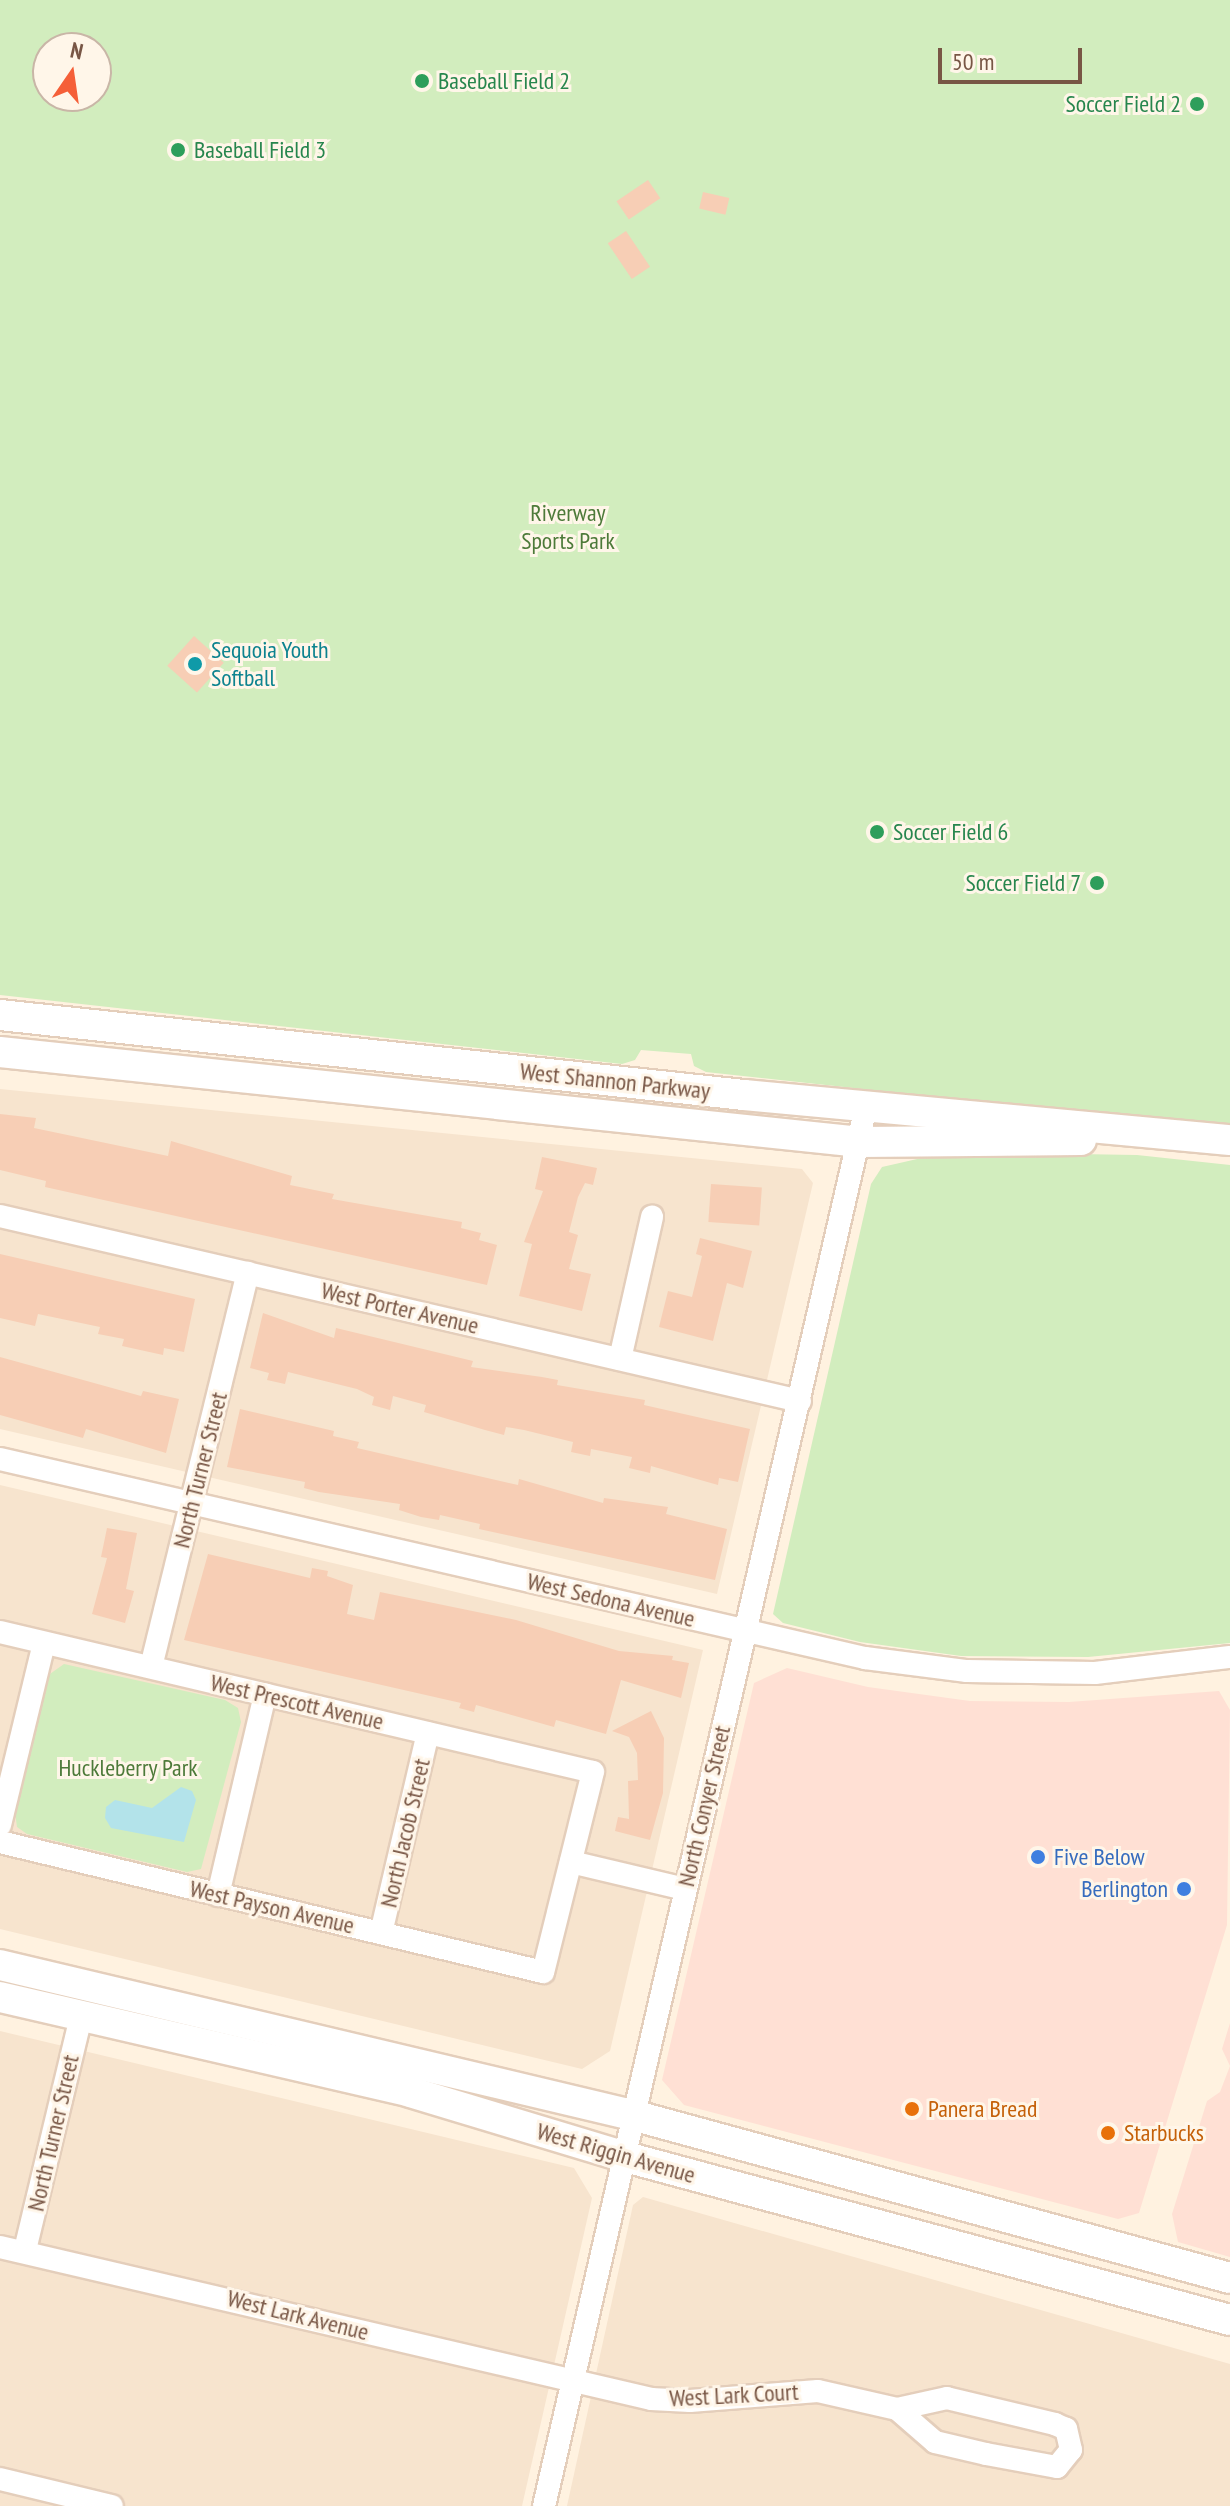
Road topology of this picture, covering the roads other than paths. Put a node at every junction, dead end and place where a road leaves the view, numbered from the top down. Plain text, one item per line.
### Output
1 (0, 1015) edge
2 (0, 1052) edge
3 (675, 1086) junction
4 (460, 1100) junction
5 (866, 1107) junction
6 (1230, 1140) edge
7 (860, 1142) junction
8 (1230, 1152) edge
9 (0, 1216) edge
10 (652, 1217) dead end
11 (248, 1273) junction
12 (620, 1359) junction
13 (800, 1401) junction
14 (0, 1459) edge
15 (192, 1504) junction
16 (746, 1631) junction
17 (0, 1632) edge
18 (44, 1643) junction
19 (1230, 1657) edge
20 (151, 1667) junction
21 (265, 1694) junction
22 (428, 1733) junction
23 (0, 1825) edge
24 (0, 1842) edge
25 (571, 1862) junction
26 (685, 1889) junction
27 (218, 1895) junction
28 (381, 1933) junction
29 (0, 1965) edge
30 (0, 1997) edge
31 (81, 2016) junction
32 (632, 2115) junction
33 (622, 2156) junction
34 (943, 2240) junction
35 (0, 2247) edge
36 (25, 2250) junction
37 (1143, 2253) junction
38 (1230, 2278) edge
39 (1230, 2320) edge
40 (572, 2381) junction
41 (897, 2409) junction
42 (0, 2479) edge
43 (112, 2506) edge
44 (544, 2506) edge

1 - 3 main road, West Shannon Parkway
2 - 4 main road, West Shannon Parkway
3 - 4 main road
3 - 5 main road, West Shannon Parkway
4 - 7 main road, West Shannon Parkway
5 - 6 main road, West Shannon Parkway
5 - 7 street, North Conyer Street
7 - 8 main road, West Shannon Parkway
7 - 13 street, North Conyer Street
9 - 11 street, West Porter Avenue
10 - 12 street
11 - 12 street, West Porter Avenue
11 - 15 street, North Turner Street
12 - 13 street, West Porter Avenue
13 - 16 street, North Conyer Street
14 - 15 street, West Sedona Avenue
15 - 16 street, West Sedona Avenue
15 - 20 street, North Turner Street
16 - 19 street, West Sedona Avenue
16 - 26 street, North Conyer Street
17 - 18 street, West Prescott Avenue
18 - 20 street, West Prescott Avenue
18 - 23 street
20 - 21 street, West Prescott Avenue
21 - 22 street, West Prescott Avenue
21 - 27 street
22 - 25 street, West Prescott Avenue
22 - 28 street, North Jacob Street
24 - 27 street, West Payson Avenue
25 - 26 street
25 - 28 street, West Payson Avenue
26 - 32 street, North Conyer Street
27 - 28 street, West Payson Avenue
29 - 32 main road, West Riggin Avenue
30 - 31 main road, West Riggin Avenue
31 - 33 main road, West Riggin Avenue
31 - 36 street, North Turner Street
32 - 33 street, North Conyer Street
32 - 37 main road, West Riggin Avenue
33 - 34 main road, West Riggin Avenue
33 - 40 street, North Conyer Street
34 - 37 main road
34 - 39 main road, West Riggin Avenue
35 - 36 street, West Lark Avenue
36 - 40 street, West Lark Avenue
37 - 38 main road, West Riggin Avenue
40 - 41 street, West Lark Court
40 - 44 street, North Conyer Street
41 - 41 street, West Lark Court
42 - 43 street

